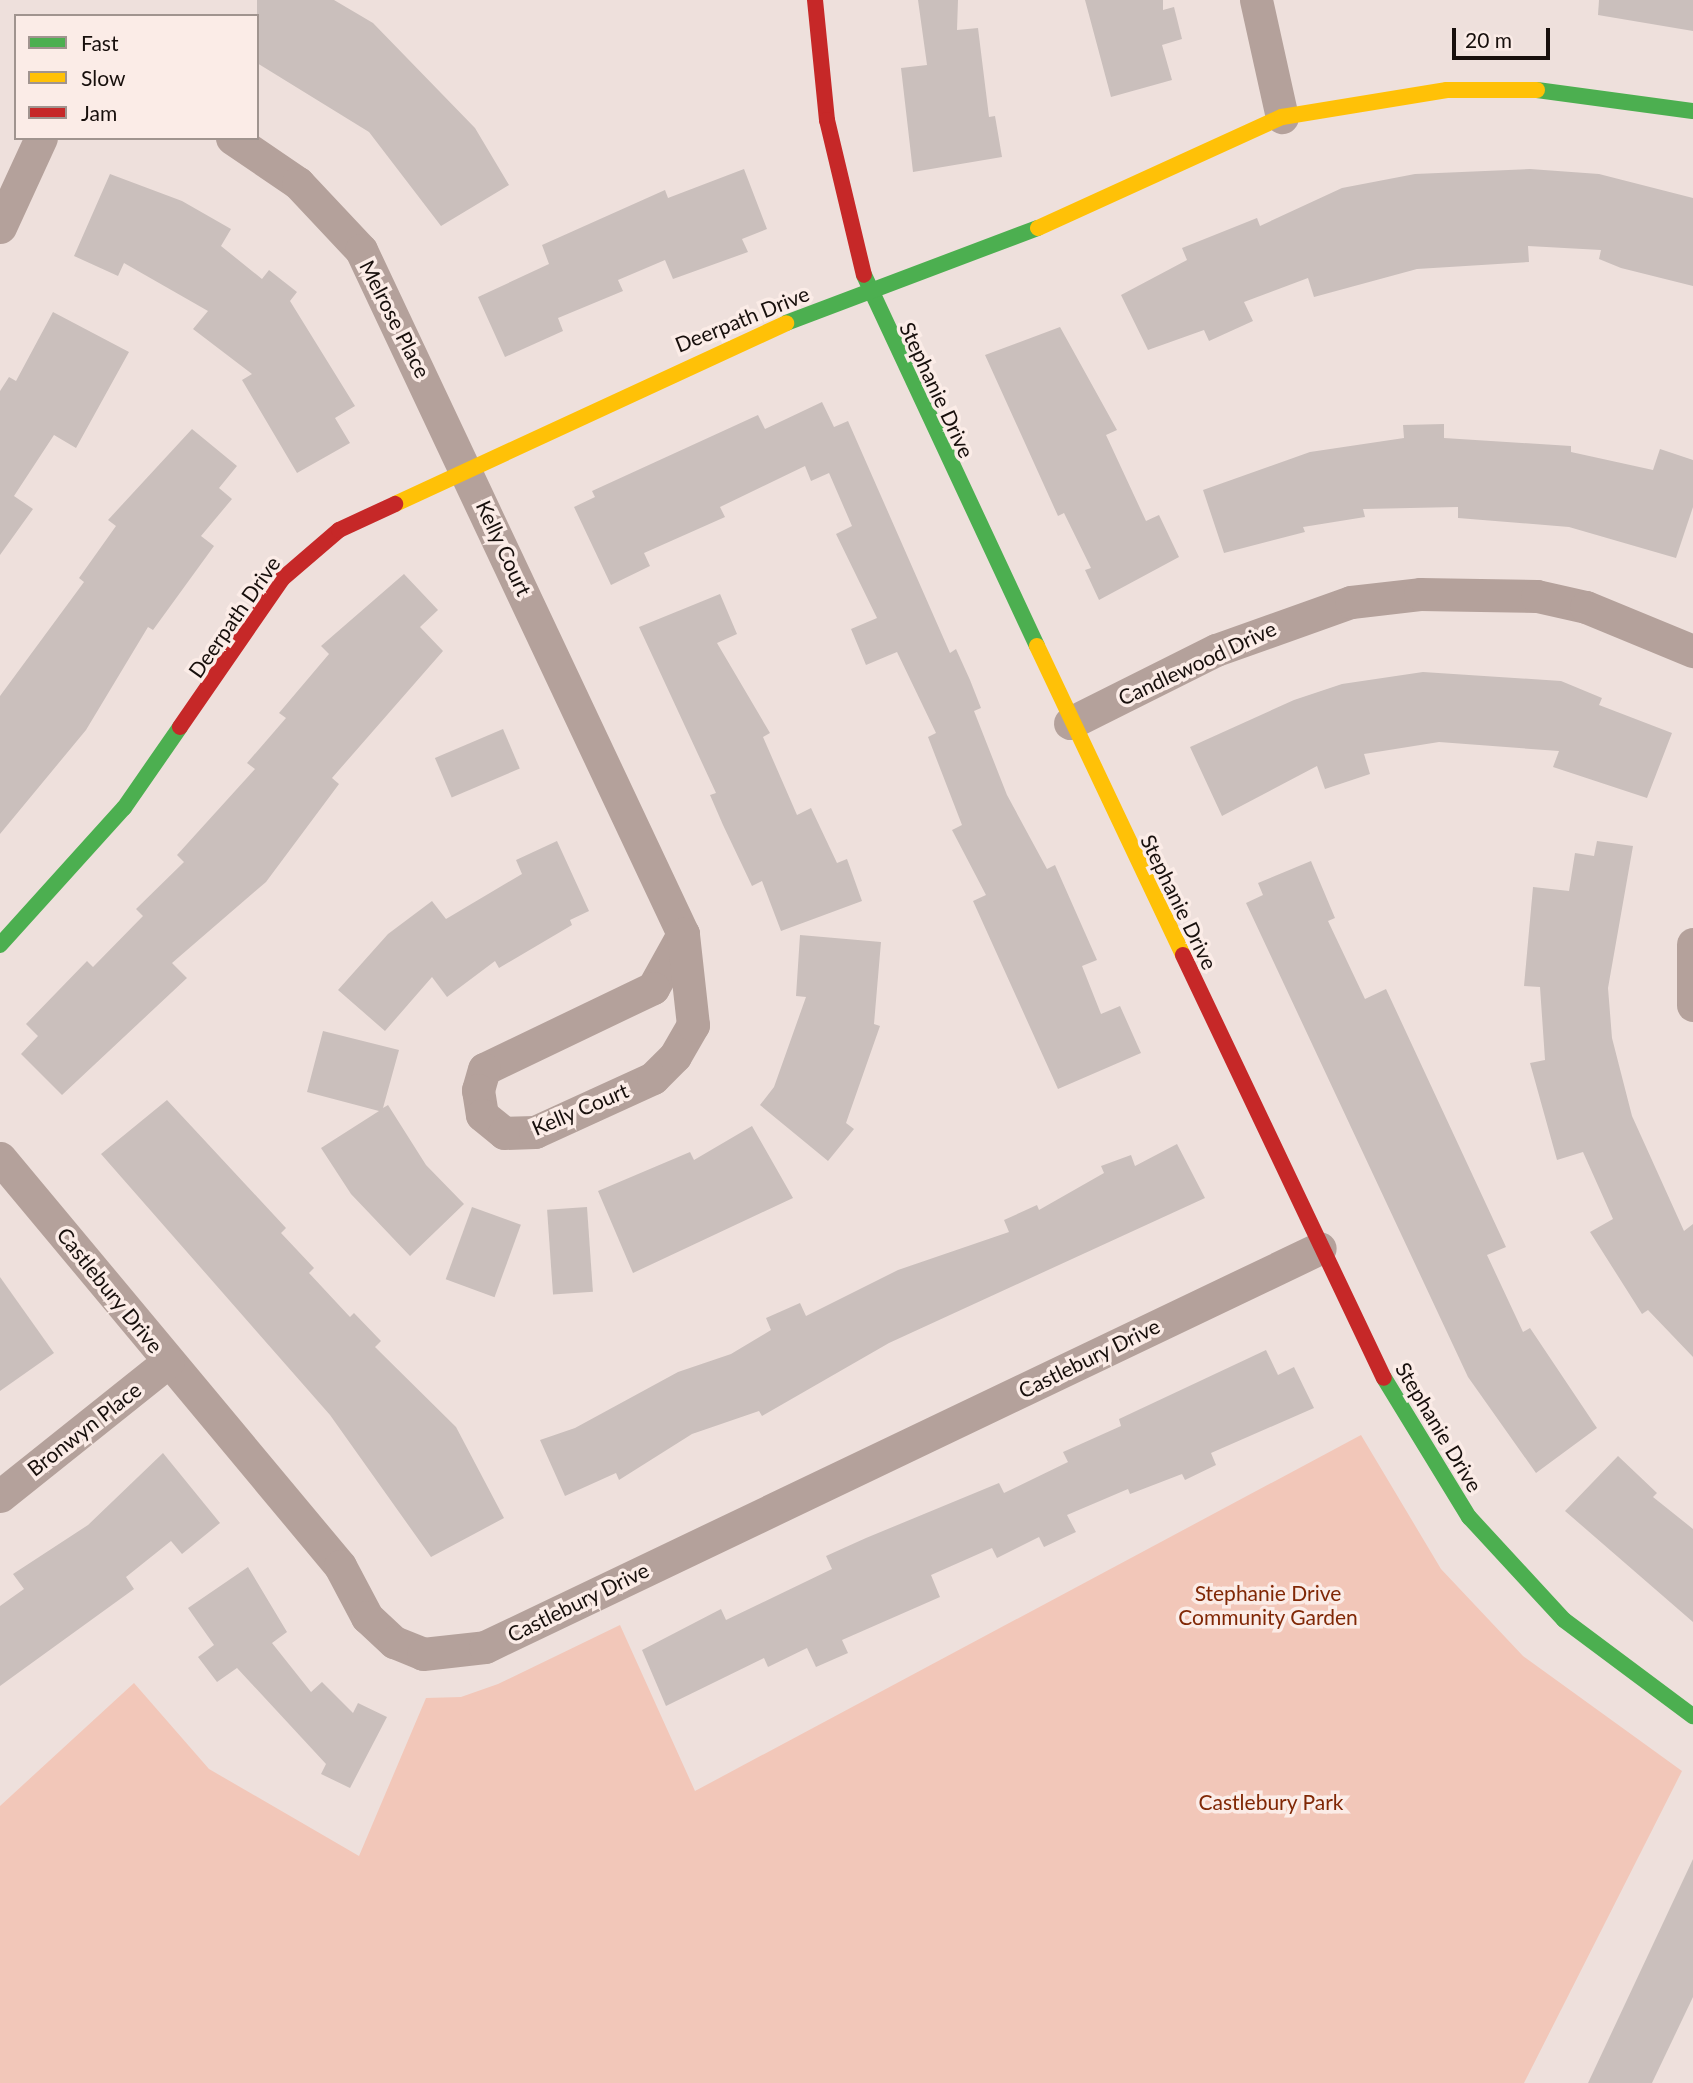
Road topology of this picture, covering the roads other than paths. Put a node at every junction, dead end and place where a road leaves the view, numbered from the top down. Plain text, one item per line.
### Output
1 (814, 0) edge
2 (1256, 0) edge
3 (1693, 111) edge
4 (1282, 117) junction
5 (40, 140) edge
6 (235, 140) edge
7 (0, 227) edge
8 (868, 290) junction
9 (466, 467) junction
10 (1693, 651) edge
11 (1070, 723) junction
12 (683, 934) junction
13 (1693, 944) edge
14 (0, 945) edge
15 (1693, 1005) edge
16 (0, 1158) edge
17 (1320, 1248) junction
18 (169, 1362) junction
19 (0, 1496) edge
20 (1693, 1716) edge

1 - 8 street, Stephanie Drive
2 - 4 street
3 - 4 street, Deerpath Drive
4 - 8 street, Deerpath Drive
5 - 7 street
6 - 9 street, Melrose Place
8 - 9 street, Deerpath Drive
8 - 11 street, Stephanie Drive
9 - 12 street, Kelly Court
9 - 14 street, Deerpath Drive
10 - 11 street, Candlewood Drive
11 - 17 street, Stephanie Drive
12 - 12 street, Kelly Court
13 - 15 street
16 - 18 street, Castlebury Drive
17 - 18 street, Castlebury Drive
17 - 20 street, Stephanie Drive
18 - 19 street, Bronwyn Place

